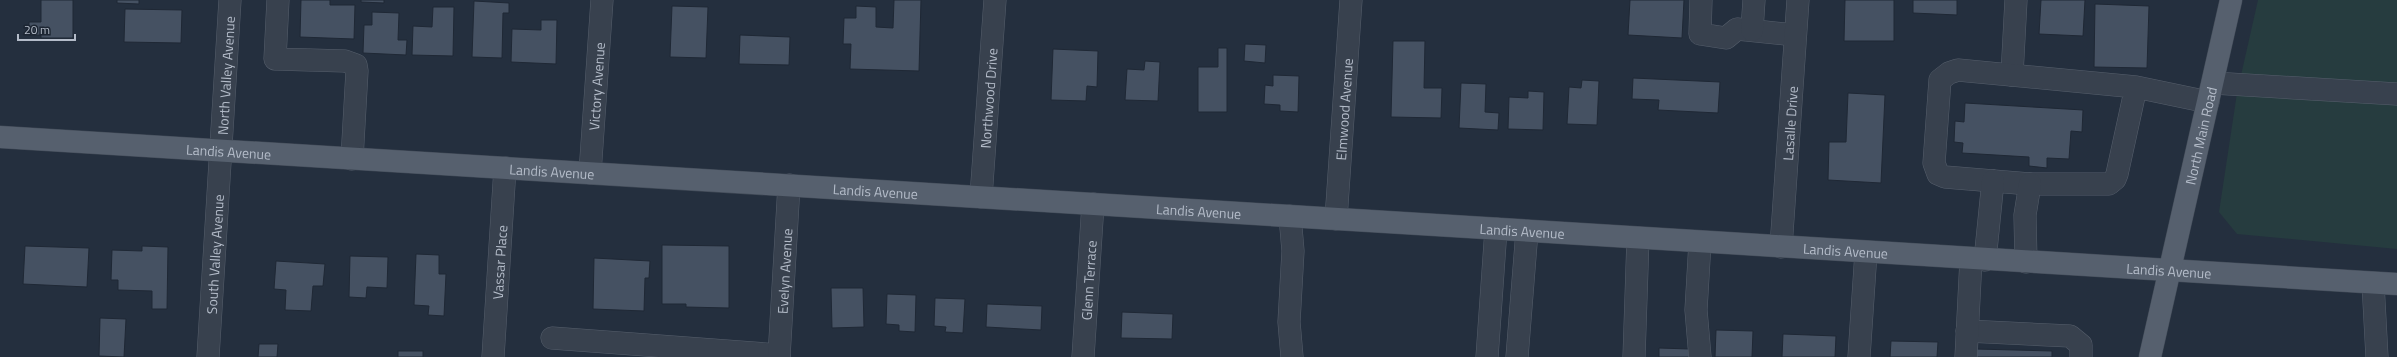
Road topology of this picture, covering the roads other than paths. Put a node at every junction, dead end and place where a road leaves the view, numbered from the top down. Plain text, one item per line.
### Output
1 (225, 0) edge
2 (230, 0) edge
3 (278, 0) edge
4 (602, 0) edge
5 (995, 0) edge
6 (1351, 0) edge
7 (1701, 0) edge
8 (1754, 0) edge
9 (1798, 0) edge
10 (2016, 0) edge
11 (2231, 0) edge
12 (1752, 30) junction
13 (1795, 35) junction
14 (2012, 75) junction
15 (2136, 88) junction
16 (2211, 92) junction
17 (2397, 94) edge
18 (0, 137) edge
19 (220, 151) junction
20 (352, 159) junction
21 (505, 168) junction
22 (590, 173) junction
23 (1993, 181) junction
24 (2030, 184) junction
25 (789, 185) junction
26 (982, 197) junction
27 (1093, 204) junction
28 (1290, 216) junction
29 (1336, 219) junction
30 (1496, 229) junction
31 (1527, 231) junction
32 (1638, 238) junction
33 (1700, 242) junction
34 (1781, 247) junction
35 (1866, 252) junction
36 (1978, 259) junction
37 (2026, 262) junction
38 (2171, 271) junction
39 (2373, 283) junction
40 (2397, 284) edge
41 (1968, 331) junction
42 (552, 338) dead end
43 (779, 356) edge
44 (208, 357) edge
45 (493, 357) edge
46 (1083, 357) edge
47 (1292, 357) edge
48 (1487, 357) edge
49 (1517, 357) edge
50 (1634, 357) edge
51 (1700, 357) edge
52 (1859, 357) edge
53 (1966, 357) edge
54 (2081, 357) edge
55 (2150, 357) edge
56 (2377, 357) edge

1 - 2 street
2 - 19 street, North Valley Avenue
3 - 20 street
4 - 22 street, Victory Avenue
5 - 26 street, Northwood Drive
6 - 29 street, Elmwood Avenue
7 - 12 street
8 - 12 street
9 - 13 street, Lasalle Drive
10 - 14 street
11 - 16 main road, North Main Road
12 - 13 street
13 - 34 street, Lasalle Drive
14 - 15 street
14 - 23 street
15 - 16 street
15 - 24 street
16 - 17 street
16 - 38 main road, North Main Road
18 - 19 main road, Landis Avenue
19 - 20 main road, Landis Avenue
19 - 44 street, South Valley Avenue
20 - 21 main road, Landis Avenue
21 - 22 main road, Landis Avenue
21 - 45 street, Vassar Place
22 - 25 main road, Landis Avenue
23 - 24 street
23 - 36 street
24 - 37 street
25 - 26 main road, Landis Avenue
25 - 43 street, Evelyn Avenue
26 - 27 main road, Landis Avenue
27 - 28 main road, Landis Avenue
27 - 46 street, Glenn Terrace
28 - 29 main road, Landis Avenue
28 - 47 street
29 - 30 main road, Landis Avenue
30 - 31 main road, Landis Avenue
30 - 48 street
31 - 32 main road, Landis Avenue
31 - 49 street
32 - 33 main road, Landis Avenue
32 - 50 street
33 - 34 main road, Landis Avenue
33 - 51 street
34 - 35 main road, Landis Avenue
35 - 36 main road, Landis Avenue
35 - 52 street
36 - 37 main road, Landis Avenue
36 - 41 street
37 - 38 main road, Landis Avenue
38 - 39 main road, Landis Avenue
38 - 55 main road, North Main Road
39 - 40 main road, Landis Avenue
39 - 56 street
41 - 53 street
41 - 54 street
42 - 43 street

